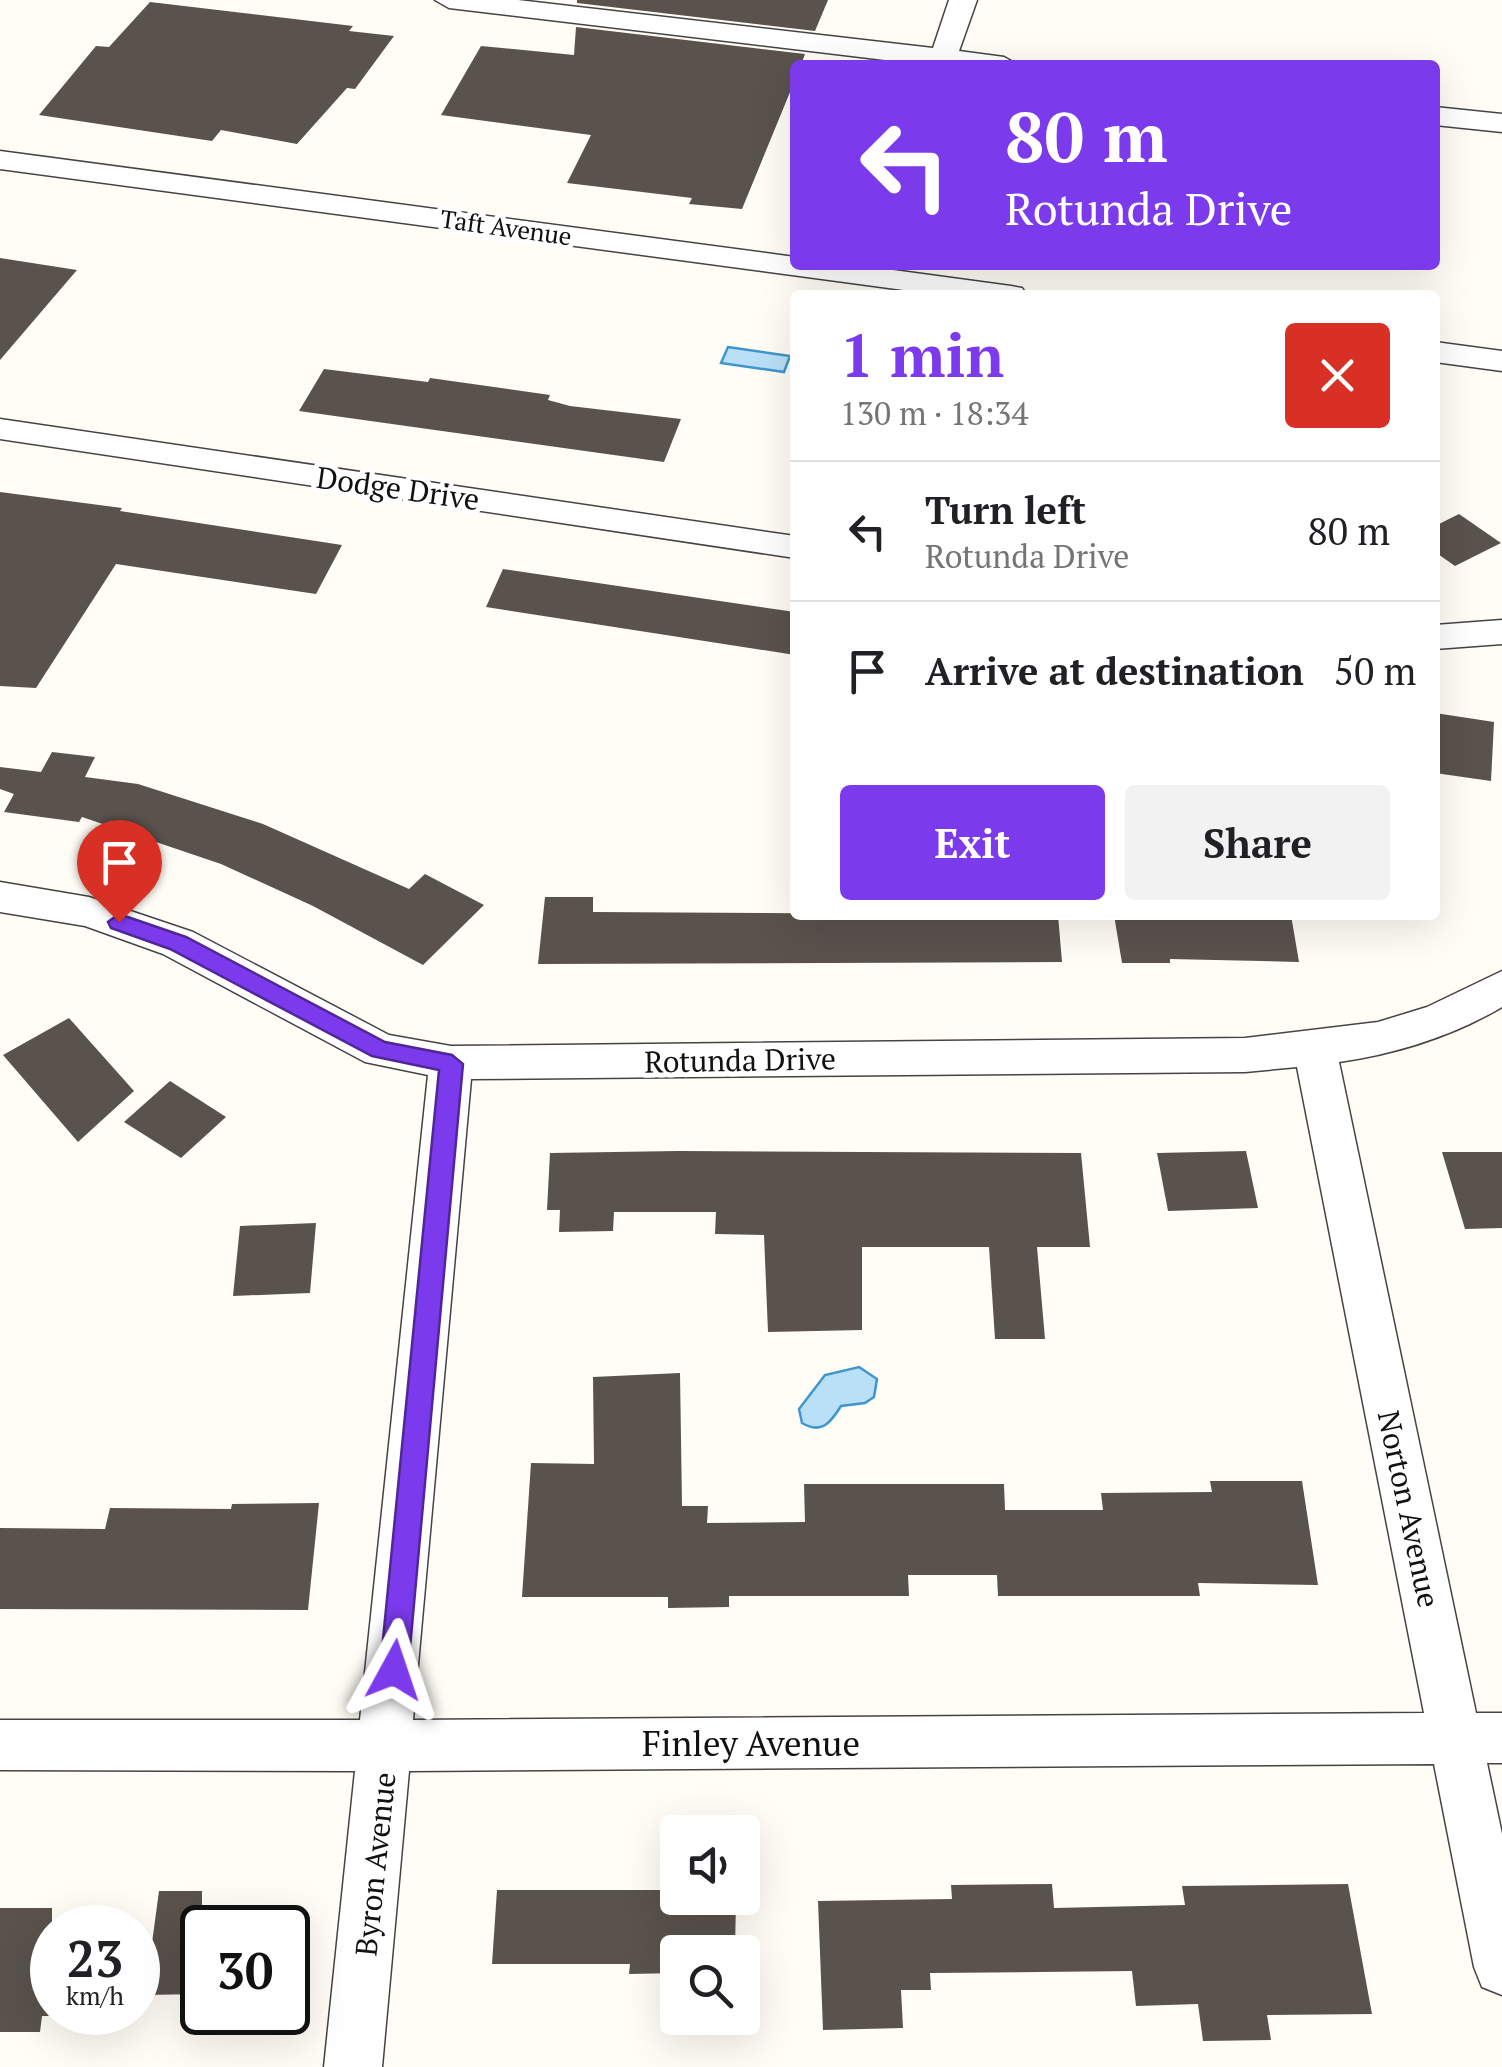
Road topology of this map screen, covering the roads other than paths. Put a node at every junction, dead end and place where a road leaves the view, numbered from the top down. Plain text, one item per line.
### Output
1 (449, 0) edge
2 (964, 0) edge
3 (934, 60) edge
4 (942, 60) edge
5 (1440, 117) edge
6 (1502, 124) edge
7 (0, 160) edge
8 (790, 260) edge
9 (869, 270) edge
10 (983, 290) edge
11 (1440, 353) edge
12 (1502, 360) edge
13 (0, 428) edge
14 (790, 546) edge
15 (1502, 632) edge
16 (1440, 637) edge
17 (0, 897) edge
18 (1502, 987) edge
19 (1315, 1051) junction
20 (452, 1064) junction
21 (1479, 1738) edge
22 (0, 1745) edge
23 (387, 1746) junction
24 (1502, 1967) edge
25 (353, 2067) edge

1 - 3 street
2 - 4 street
5 - 6 street
7 - 8 street, Taft Avenue
9 - 10 street, Taft Avenue
11 - 12 street
13 - 14 street, Dodge Drive
15 - 16 street
17 - 20 street, Rotunda Drive
18 - 19 street, Rotunda Drive
19 - 20 street, Rotunda Drive
19 - 21 street, Norton Avenue
20 - 23 street, Byron Avenue
21 - 23 street, Finley Avenue
21 - 24 street, Norton Avenue
22 - 23 street, Finley Avenue
23 - 25 street, Byron Avenue

